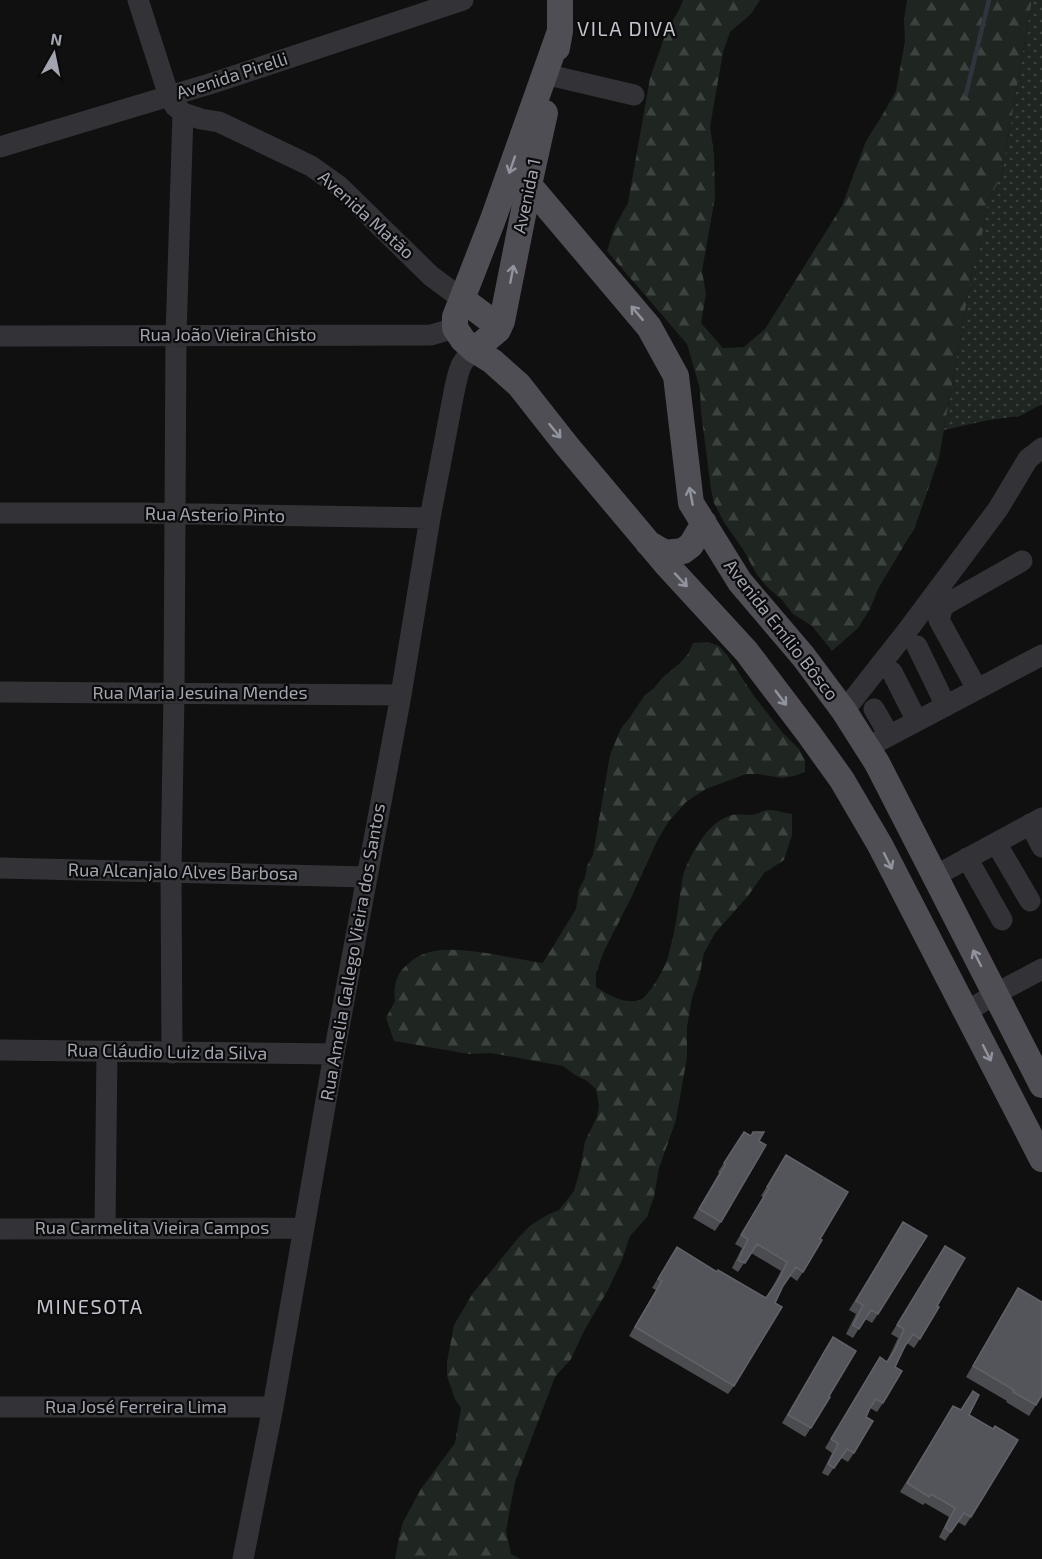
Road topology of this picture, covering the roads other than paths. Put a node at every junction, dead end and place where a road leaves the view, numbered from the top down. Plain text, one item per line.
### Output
1 (138, 0) edge
2 (463, 0) edge
3 (560, 0) edge
4 (560, 31) junction
5 (554, 76) junction
6 (216, 82) junction
7 (634, 95) dead end
8 (169, 96) junction
9 (183, 113) junction
10 (219, 122) junction
11 (0, 147) edge
12 (529, 185) junction
13 (462, 298) junction
14 (502, 321) junction
15 (455, 328) junction
16 (0, 336) edge
17 (176, 336) junction
18 (474, 350) junction
19 (1042, 448) edge
20 (0, 513) edge
21 (175, 514) junction
22 (430, 518) junction
23 (704, 523) junction
24 (648, 543) junction
25 (1022, 561) dead end
26 (917, 646) dead end
27 (1042, 656) edge
28 (892, 672) dead end
29 (977, 689) junction
30 (0, 692) edge
31 (174, 693) junction
32 (401, 695) junction
33 (946, 706) junction
34 (874, 709) dead end
35 (844, 711) junction
36 (917, 721) junction
37 (889, 735) junction
38 (872, 755) junction
39 (852, 796) junction
40 (1036, 821) edge
41 (996, 843) junction
42 (1042, 847) edge
43 (967, 858) junction
44 (0, 868) edge
45 (171, 872) junction
46 (935, 876) junction
47 (366, 877) junction
48 (1030, 901) dead end
49 (1002, 921) dead end
50 (1042, 969) edge
51 (995, 994) junction
52 (966, 1012) junction
53 (0, 1050) edge
54 (107, 1052) junction
55 (172, 1053) junction
56 (334, 1054) junction
57 (1042, 1084) edge
58 (1042, 1159) edge
59 (105, 1227) junction
60 (304, 1228) junction
61 (0, 1229) edge
62 (0, 1407) edge
63 (273, 1407) junction
64 (243, 1559) edge

1 - 8 street
2 - 6 street, Avenida Pirelli
3 - 4 main road
4 - 5 main road, Avenida 1
4 -> 13 main road
5 - 7 street
5 - 12 main road, Avenida 1
6 - 8 street, Avenida Pirelli
6 - 10 street
8 - 9 street
8 - 11 street, Avenida Pirelli
9 - 10 street, Avenida Matão
9 - 17 street
10 - 13 street, Avenida Matão
14 -> 12 main road, Avenida 1
23 -> 12 main road, Avenida Emílio Bôsco
13 - 14 main road
13 - 15 main road
14 - 18 main road
15 - 17 street, Rua João Vieira Chisto
15 - 18 main road
16 - 17 street, Rua João Vieira Chisto
17 - 21 street
18 - 22 street, Rua Amelia Gallego Vieira dos Santos
18 -> 24 main road
19 - 35 street
20 - 21 street, Rua Asterio Pinto
21 - 22 street, Rua Asterio Pinto
21 - 31 street
22 - 32 street, Rua Amelia Gallego Vieira dos Santos
23 - 24 main road
23 - 35 main road, Avenida Emílio Bôsco
24 -> 39 main road
25 - 29 street
26 - 33 street
27 - 29 street
28 - 36 street
29 - 33 street
30 - 31 street, Rua Maria Jesuina Mendes
31 - 32 street, Rua Maria Jesuina Mendes
31 - 45 street
32 - 47 street, Rua Amelia Gallego Vieira dos Santos
33 - 36 street
34 - 37 street
35 - 38 main road, Avenida Emílio Bôsco
36 - 37 street
37 - 38 street
38 - 39 main road
38 - 46 main road, Avenida Emílio Bôsco
39 -> 52 main road
40 - 41 street
40 - 42 street
41 - 43 street
41 - 48 street
43 - 46 street
43 - 49 street
44 - 45 street, Rua Alcanjalo Alves Barbosa
45 - 47 street, Rua Alcanjalo Alves Barbosa
45 - 55 street
51 -> 46 main road, Avenida Emílio Bôsco
47 - 56 street, Rua Amelia Gallego Vieira dos Santos
50 - 51 street
51 - 52 street
51 - 57 main road, Avenida Emílio Bôsco
52 -> 58 main road
53 - 54 street, Rua Cláudio Luiz da Silva
54 - 55 street, Rua Cláudio Luiz da Silva
54 - 59 street
55 - 56 street, Rua Cláudio Luiz da Silva
56 - 60 street, Rua Amelia Gallego Vieira dos Santos
59 - 60 street, Rua Carmelita Vieira Campos
59 - 61 street, Rua Carmelita Vieira Campos
60 - 63 street, Rua Amelia Gallego Vieira dos Santos
62 - 63 street, Rua José Ferreira Lima
63 - 64 street, Rua Amelia Gallego Vieira dos Santos

